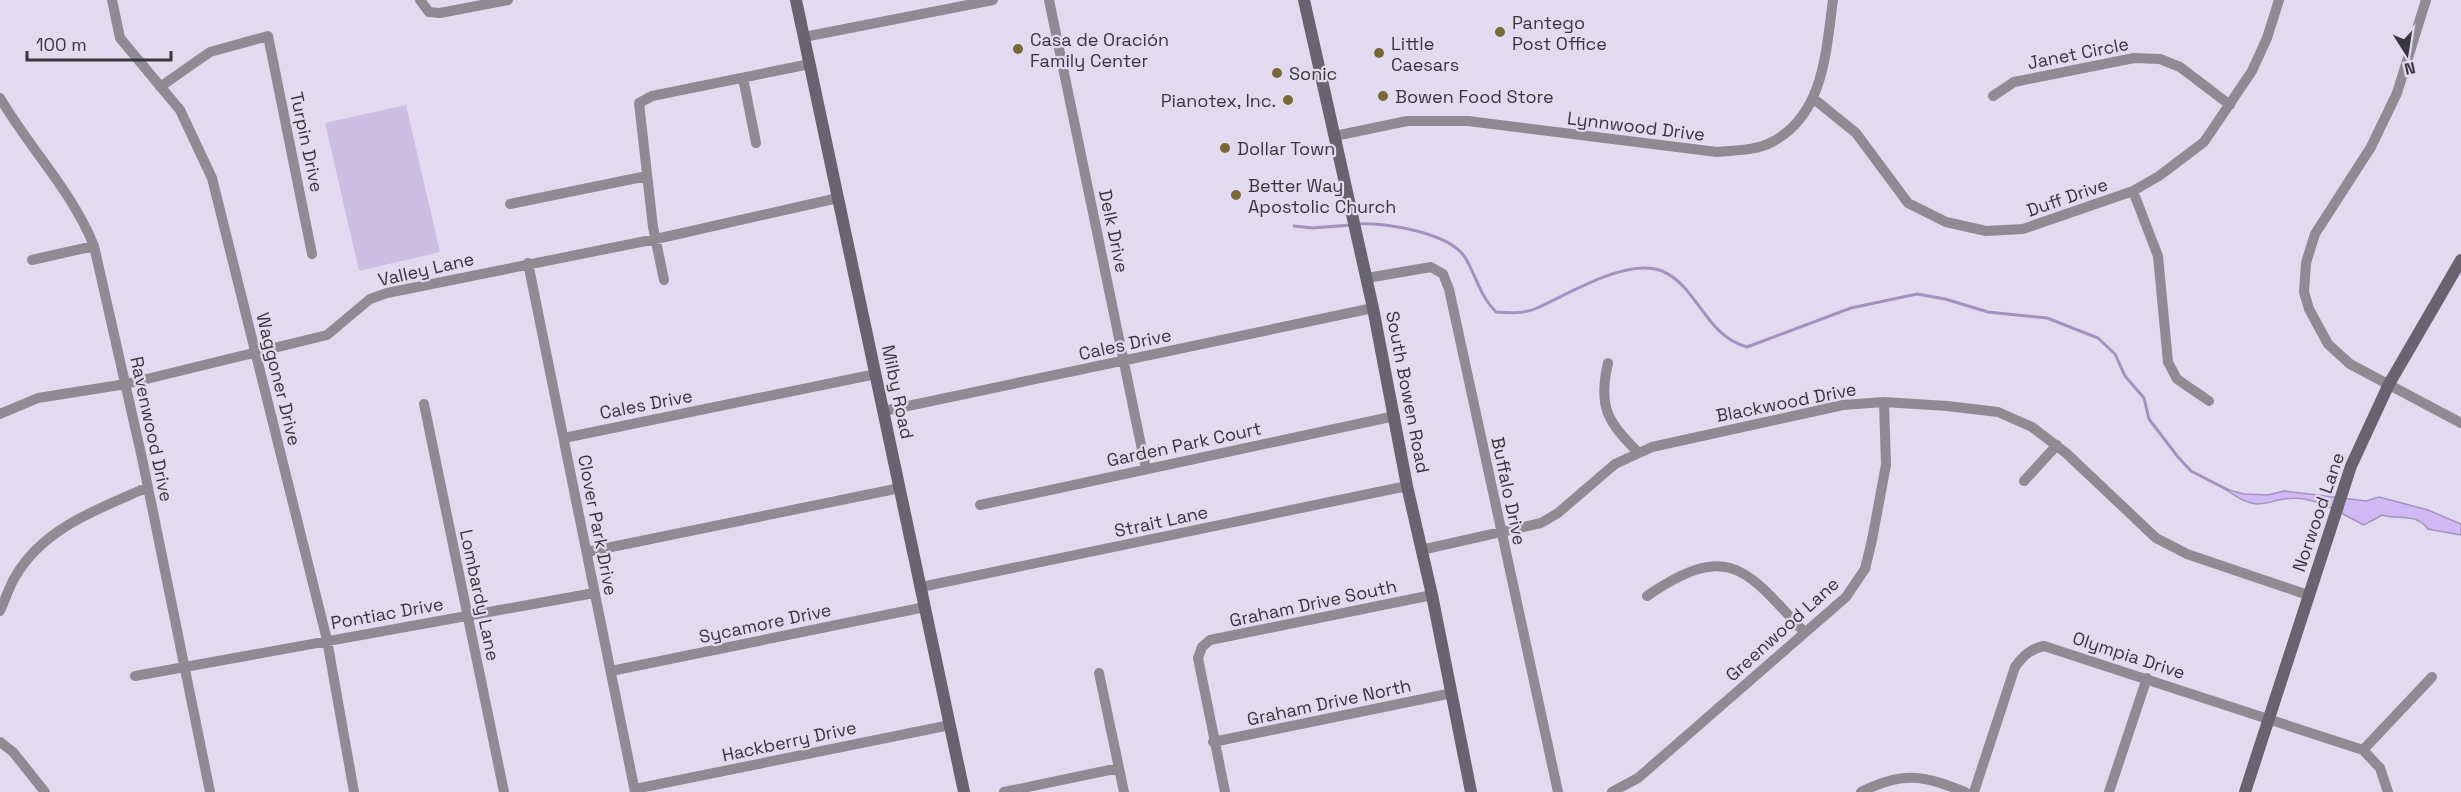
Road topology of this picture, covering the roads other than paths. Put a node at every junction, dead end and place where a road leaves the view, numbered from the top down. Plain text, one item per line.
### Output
1 (112, 0) edge
2 (420, 0) edge
3 (508, 0) edge
4 (796, 0) edge
5 (993, 0) edge
6 (1049, 0) edge
7 (1304, 0) edge
8 (1833, 0) edge
9 (2279, 0) edge
10 (2426, 0) edge
11 (804, 37) junction
12 (810, 64) junction
13 (743, 78) junction
14 (160, 87) junction
15 (1993, 96) dead end
16 (0, 98) edge
17 (1814, 99) junction
18 (2230, 105) junction
19 (1335, 136) junction
20 (756, 143) dead end
21 (647, 176) junction
22 (2133, 191) junction
23 (838, 198) junction
24 (510, 204) dead end
25 (656, 238) junction
26 (94, 246) junction
27 (312, 254) dead end
28 (32, 260) dead end
29 (2461, 260) edge
30 (528, 264) junction
31 (1367, 278) junction
32 (664, 280) dead end
33 (1373, 308) junction
34 (256, 353) junction
35 (1123, 361) junction
36 (1608, 363) dead end
37 (876, 375) junction
38 (126, 384) junction
39 (2389, 384) junction
40 (2209, 401) dead end
41 (1884, 402) junction
42 (424, 404) dead end
43 (884, 411) junction
44 (0, 414) edge
45 (1395, 416) junction
46 (2461, 423) edge
47 (564, 438) junction
48 (2056, 444) junction
49 (1638, 452) junction
50 (1146, 469) junction
51 (2024, 481) dead end
52 (1407, 486) junction
53 (148, 487) junction
54 (900, 488) junction
55 (980, 505) dead end
56 (1502, 533) junction
57 (1421, 549) junction
58 (587, 552) junction
59 (921, 587) junction
60 (594, 593) junction
61 (1432, 595) junction
62 (2308, 595) junction
63 (1647, 596) dead end
64 (925, 607) junction
65 (0, 611) edge
66 (468, 616) junction
67 (1804, 632) junction
68 (327, 640) junction
69 (185, 668) junction
70 (611, 671) junction
71 (1099, 673) dead end
72 (135, 676) dead end
73 (2432, 677) dead end
74 (2147, 678) junction
75 (1452, 693) junction
76 (2270, 718) junction
77 (950, 724) junction
78 (0, 742) edge
79 (1213, 742) junction
80 (2363, 750) junction
81 (1119, 768) junction
82 (635, 790) edge
83 (45, 792) edge
84 (210, 792) edge
85 (354, 792) edge
86 (504, 792) edge
87 (964, 792) edge
88 (1004, 792) edge
89 (1124, 792) edge
90 (1225, 792) edge
91 (1471, 792) edge
92 (1558, 792) edge
93 (1612, 792) edge
94 (1861, 792) edge
95 (1965, 792) edge
96 (1974, 792) edge
97 (2109, 792) edge
98 (2245, 792) edge
99 (2388, 792) edge

1 - 14 street, Waggoner Drive
2 - 3 street
4 - 11 street, Milby Road
5 - 11 street
6 - 35 street, Delk Drive
7 - 19 street, South Bowen Road
8 - 17 street, Lynnwood Drive
9 - 18 street, Duff Drive
10 - 39 street
11 - 12 street, Milby Road
12 - 13 street
12 - 23 street, Milby Road
13 - 20 street
13 - 21 street
14 - 27 street, Turpin Drive
14 - 34 street, Waggoner Drive
15 - 18 street, Janet Circle
16 - 26 street, Ravenwood Drive
17 - 19 street, Lynnwood Drive
17 - 22 street, Duff Drive
18 - 22 street, Duff Drive
19 - 31 street, South Bowen Road
21 - 24 street
21 - 25 street
22 - 40 street
23 - 25 street, Valley Lane
23 - 37 street, Milby Road
25 - 30 street, Valley Lane
25 - 32 street
26 - 28 street
26 - 38 street, Ravenwood Drive
29 - 39 street, Norwood Lane
30 - 34 street, Valley Lane
30 - 47 street, Clover Park Drive
31 - 33 street, South Bowen Road
31 - 56 street, Buffalo Drive
33 - 35 street, Cales Drive
33 - 45 street, South Bowen Road
34 - 38 street, Valley Lane
34 - 68 street, Waggoner Drive
35 - 43 street, Cales Drive
35 - 50 street, Delk Drive
36 - 49 street
37 - 43 street, Milby Road
37 - 47 street, Cales Drive
38 - 44 street, Valley Lane
38 - 53 street, Ravenwood Drive
39 - 46 street
39 - 62 street, Norwood Lane
41 - 48 street, Blackwood Drive
41 - 49 street, Blackwood Drive
41 - 67 street, Greenwood Lane
42 - 66 street, Lombardy Lane
43 - 54 street, Milby Road
45 - 50 street, Garden Park Court
45 - 52 street, South Bowen Road
47 - 58 street, Clover Park Drive
48 - 51 street
48 - 62 street, Blackwood Drive
49 - 56 street, Blackwood Drive
50 - 55 street, Garden Park Court
52 - 57 street, South Bowen Road
52 - 59 street, Strait Lane
53 - 65 street
53 - 69 street, Ravenwood Drive
54 - 58 street
54 - 59 street, Milby Road
56 - 57 street, Blackwood Drive
56 - 92 street, Buffalo Drive
57 - 61 street, South Bowen Road
58 - 60 street, Clover Park Drive
59 - 64 street, Milby Road
60 - 66 street, Pontiac Drive
60 - 70 street, Clover Park Drive
61 - 75 street, South Bowen Road
61 - 79 street, Graham Drive South
62 - 76 street, Norwood Lane
63 - 67 street
64 - 70 street, Sycamore Drive
64 - 77 street, Milby Road
66 - 68 street, Pontiac Drive
66 - 86 street, Lombardy Lane
67 - 93 street, Greenwood Lane
68 - 69 street, Pontiac Drive
68 - 85 street, Waggoner Drive
69 - 72 street, Pontiac Drive
69 - 84 street, Ravenwood Drive
70 - 82 street, Clover Park Drive
71 - 81 street
73 - 80 street
74 - 76 street, Olympia Drive
74 - 96 street, Olympia Drive
74 - 97 street
75 - 79 street, Graham Drive North
75 - 91 street, South Bowen Road
76 - 80 street, Olympia Drive
76 - 98 street, Norwood Lane
77 - 82 street, Hackberry Drive
77 - 87 street, Milby Road
78 - 83 street
79 - 90 street
80 - 99 street
81 - 88 street
81 - 89 street
94 - 95 street

